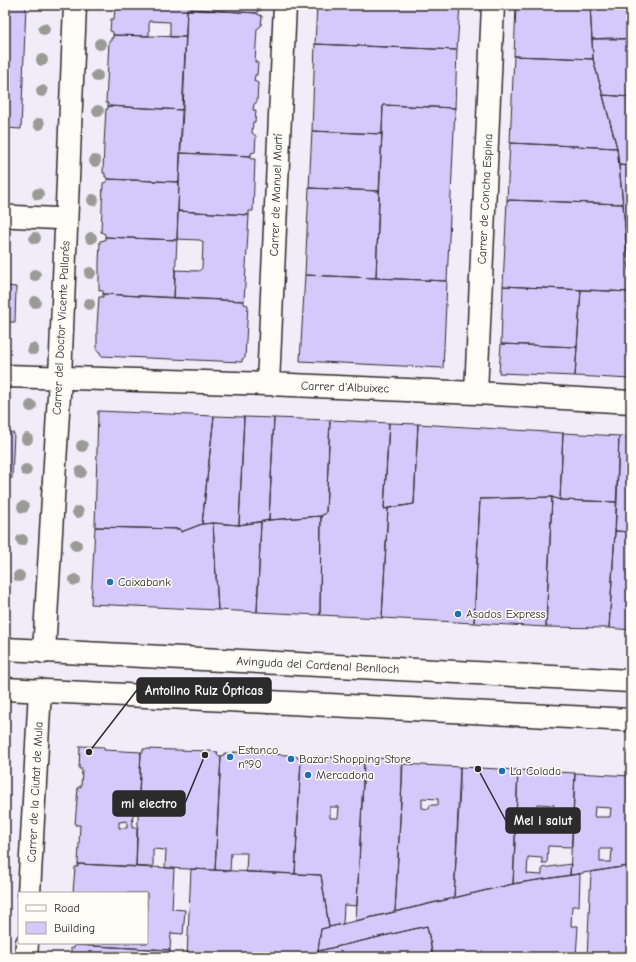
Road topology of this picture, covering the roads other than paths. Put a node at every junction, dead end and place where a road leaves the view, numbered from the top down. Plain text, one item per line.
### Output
1 (75, 5) edge
2 (285, 5) edge
3 (493, 5) edge
4 (5, 216) edge
5 (66, 219) junction
6 (5, 376) edge
7 (60, 378) junction
8 (268, 384) junction
9 (476, 393) junction
10 (631, 402) edge
11 (5, 649) edge
12 (44, 652) junction
13 (631, 681) edge
14 (5, 689) edge
15 (40, 690) junction
16 (631, 720) edge
17 (29, 892) edge
18 (27, 944) edge
19 (26, 957) edge

1 - 5 street, Carrer del Doctor Vicente Pallarés
2 - 8 street, Carrer de Manuel Martí
3 - 9 street, Carrer de Concha Espina
4 - 5 street
5 - 7 street, Carrer del Doctor Vicente Pallarés
6 - 7 street, Carrer d'Albuixec
7 - 8 street, Carrer d'Albuixec
7 - 12 street, Carrer del Doctor Vicente Pallarés
8 - 9 street, Carrer d'Albuixec
9 - 10 street, Carrer d'Albuixec
11 - 12 street, Avinguda del Cardenal Benlloch
12 - 13 street, Avinguda del Cardenal Benlloch
14 - 15 street
15 - 16 street
15 - 17 street, Carrer de la Ciutat de Mula
18 - 19 street

